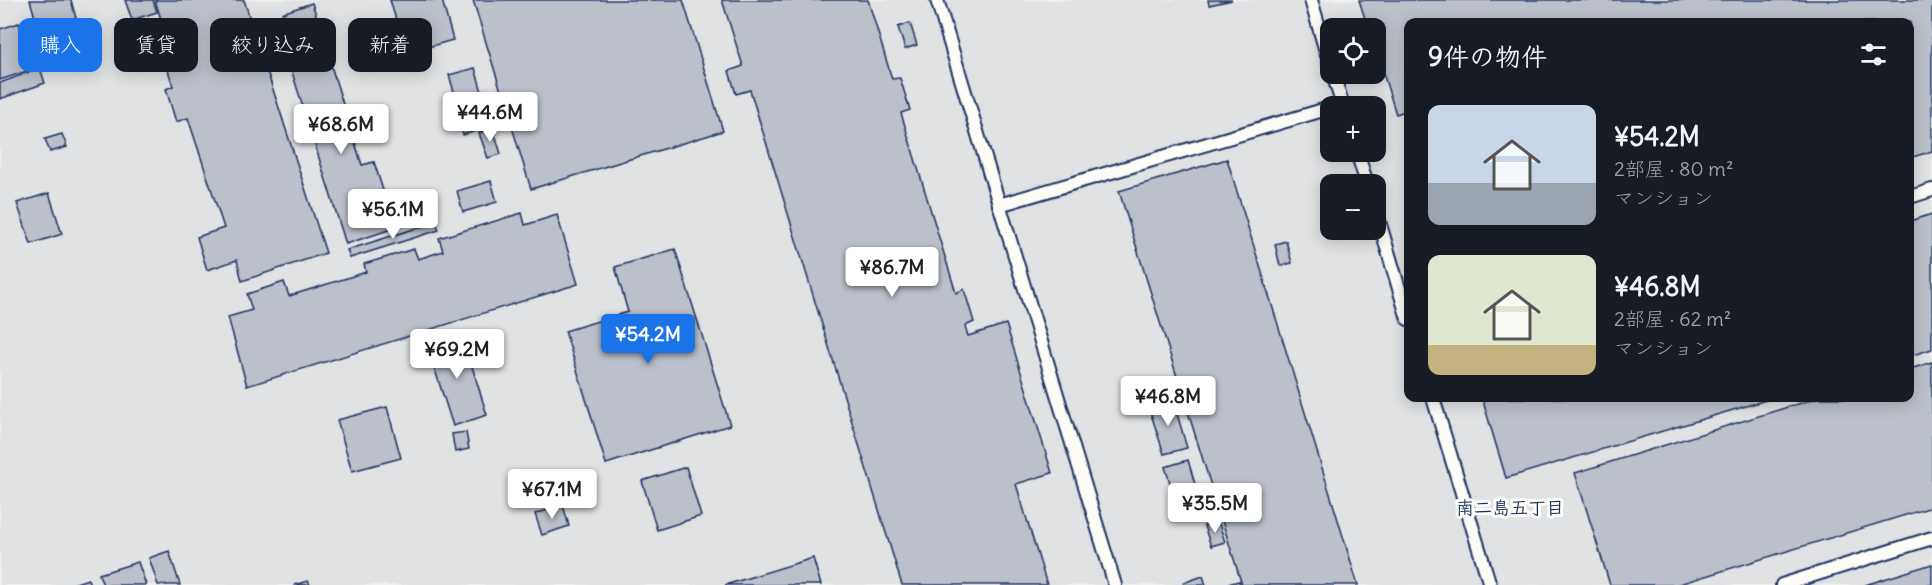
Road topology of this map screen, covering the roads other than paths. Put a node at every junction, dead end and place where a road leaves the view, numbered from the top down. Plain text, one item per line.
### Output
1 (937, 0) edge
2 (1311, 0) edge
3 (1320, 31) edge
4 (1320, 112) edge
5 (1932, 190) edge
6 (1914, 196) edge
7 (999, 204) junction
8 (1385, 240) edge
9 (1404, 306) edge
10 (1434, 402) edge
11 (1932, 538) edge
12 (1115, 585) edge
13 (1490, 585) edge
14 (1782, 585) edge

1 - 7 lane
2 - 3 lane
4 - 7 lane
5 - 6 lane
7 - 12 lane
8 - 9 lane
10 - 13 lane
11 - 14 lane

